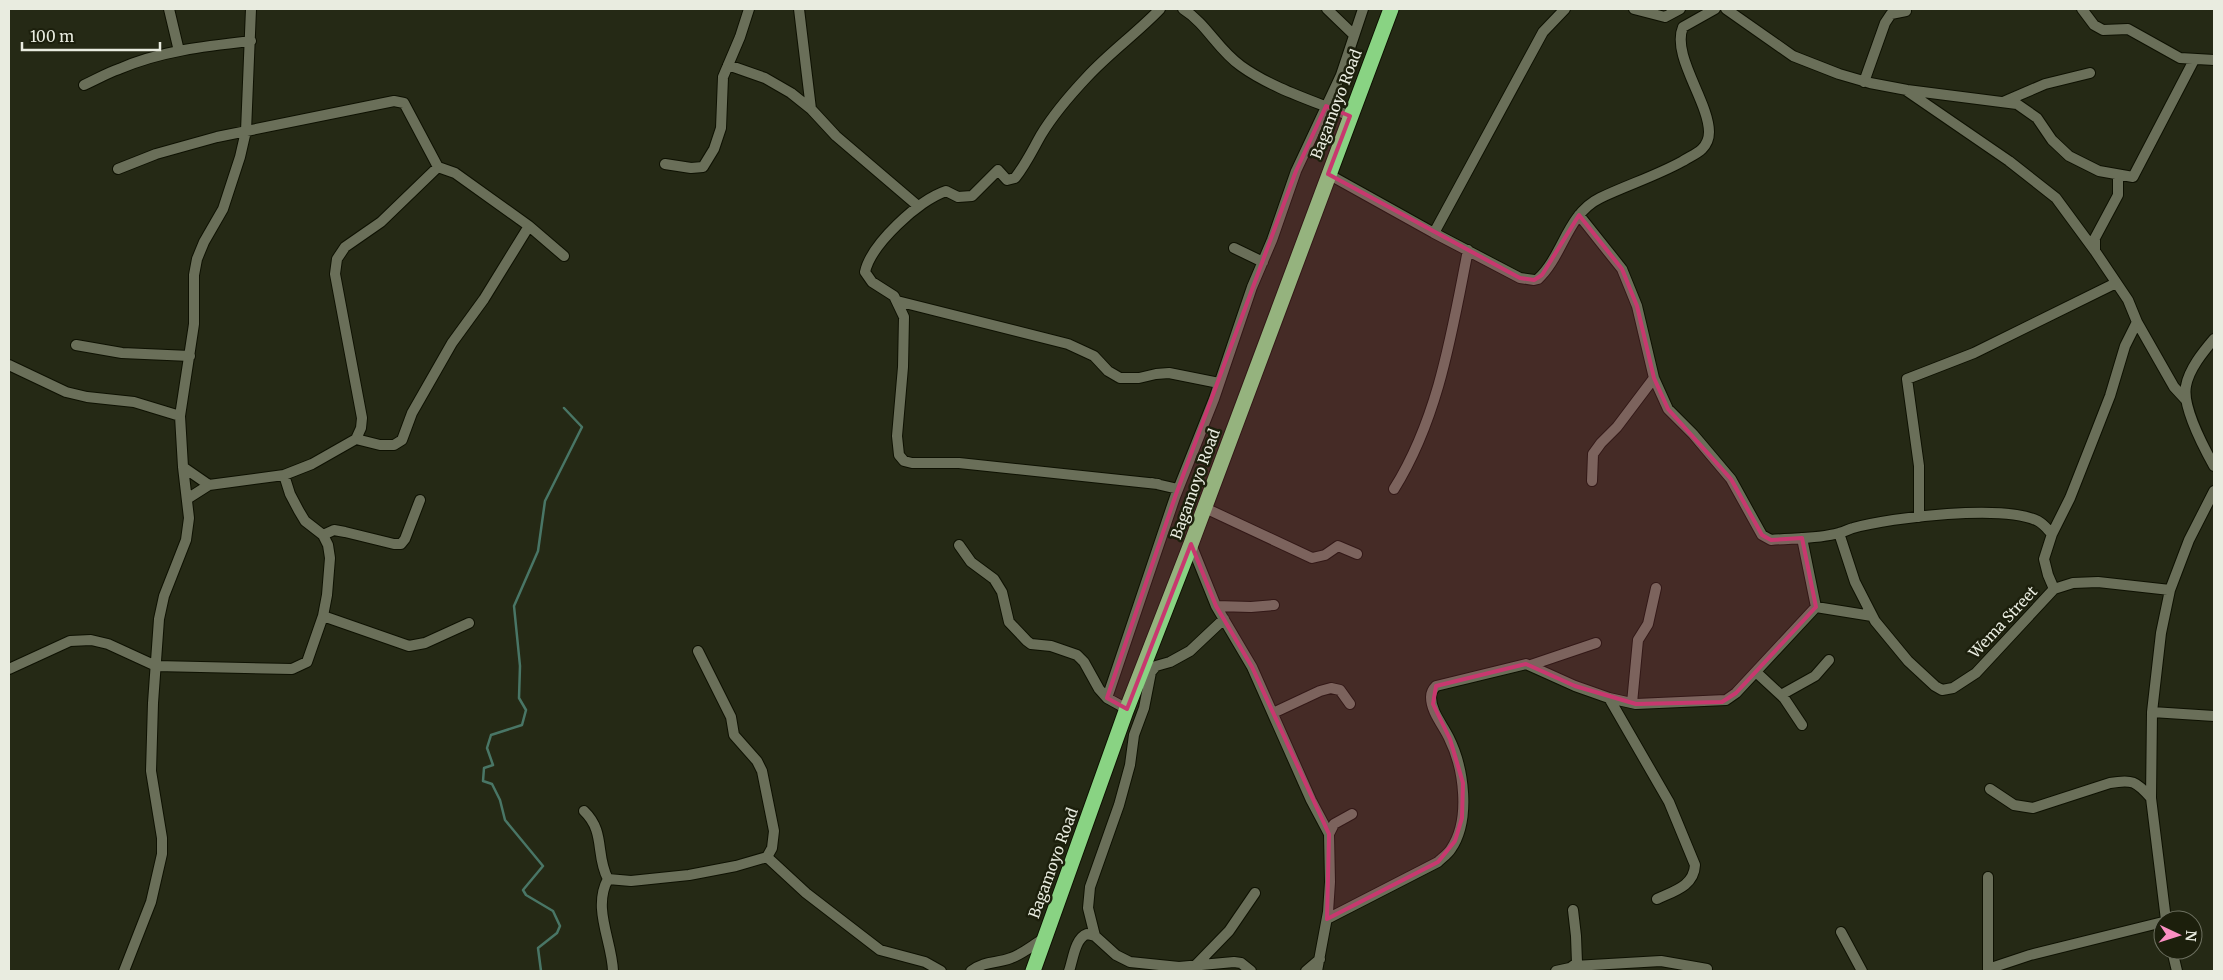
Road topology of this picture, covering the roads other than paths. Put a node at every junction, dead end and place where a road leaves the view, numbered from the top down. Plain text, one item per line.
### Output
1 (168, 9) edge
2 (251, 9) edge
3 (749, 9) edge
4 (799, 9) edge
5 (1160, 9) edge
6 (1183, 9) edge
7 (1328, 9) edge
8 (1363, 9) edge
9 (1391, 9) edge
10 (1565, 9) edge
11 (1634, 9) edge
12 (1680, 9) edge
13 (1714, 9) edge
14 (2082, 9) edge
15 (1732, 10) edge
16 (1906, 11) dead end
17 (1354, 35) junction
18 (251, 41) junction
19 (179, 51) junction
20 (2194, 60) junction
21 (2214, 60) edge
22 (728, 65) junction
23 (2090, 73) dead end
24 (1864, 82) junction
25 (84, 85) dead end
26 (1907, 90) junction
27 (2003, 102) junction
28 (1326, 106) junction
29 (811, 109) junction
30 (1350, 116) junction
31 (246, 131) junction
32 (665, 164) dead end
33 (438, 167) junction
34 (118, 169) dead end
35 (1328, 174) junction
36 (2118, 175) junction
37 (918, 206) junction
38 (1579, 215) junction
39 (529, 226) junction
40 (1434, 234) junction
41 (1234, 248) dead end
42 (1468, 250) junction
43 (2095, 251) junction
44 (564, 256) dead end
45 (1263, 262) junction
46 (2116, 282) junction
47 (897, 301) junction
48 (2137, 322) junction
49 (2214, 339) edge
50 (76, 345) dead end
51 (190, 356) junction
52 (9, 364) edge
53 (1654, 378) junction
54 (1219, 383) junction
55 (2186, 400) junction
56 (180, 416) junction
57 (356, 439) junction
58 (1007, 462) dead end
59 (2214, 466) edge
60 (183, 467) junction
61 (284, 475) junction
62 (1592, 481) dead end
63 (1158, 484) junction
64 (209, 485) junction
65 (1178, 488) junction
66 (1394, 489) dead end
67 (2213, 496) edge
68 (187, 499) junction
69 (420, 500) dead end
70 (1205, 508) junction
71 (1919, 517) junction
72 (1839, 533) junction
73 (2052, 534) junction
74 (323, 535) junction
75 (1802, 538) junction
76 (1191, 544) junction
77 (959, 545) dead end
78 (1357, 554) dead end
79 (1656, 588) dead end
80 (2054, 589) junction
81 (2170, 590) junction
82 (1274, 605) dead end
83 (1216, 606) junction
84 (1816, 607) junction
85 (322, 616) junction
86 (1872, 616) junction
87 (1224, 619) junction
88 (469, 623) dead end
89 (1596, 643) dead end
90 (698, 651) dead end
91 (1829, 660) dead end
92 (156, 666) junction
93 (1531, 666) junction
94 (9, 668) edge
95 (1756, 672) junction
96 (1781, 695) junction
97 (1107, 698) junction
98 (1609, 698) junction
99 (1632, 703) junction
100 (1350, 704) dead end
101 (1127, 708) junction
102 (2152, 712) junction
103 (1273, 713) junction
104 (2214, 716) edge
105 (1802, 725) dead end
106 (1990, 789) dead end
107 (2151, 798) junction
108 (584, 811) dead end
109 (1352, 814) dead end
110 (1329, 834) junction
111 (767, 857) junction
112 (1988, 877) dead end
113 (608, 879) junction
114 (1255, 893) dead end
115 (1657, 899) dead end
116 (1572, 910) dead end
117 (2163, 910) edge
118 (1327, 918) junction
119 (2153, 924) edge
120 (1841, 932) dead end
121 (1095, 936) junction
122 (1045, 938) junction
123 (1321, 958) junction
124 (1195, 966) junction
125 (1581, 968) edge
126 (1174, 969) edge
127 (1707, 969) dead end
128 (1988, 970) edge
129 (124, 971) edge
130 (613, 971) edge
131 (941, 971) edge
132 (970, 971) edge
133 (1033, 971) edge
134 (1069, 971) edge
135 (1251, 971) edge
136 (1306, 971) edge
137 (1317, 971) edge
138 (1556, 971) edge
139 (1862, 971) edge

1 - 19 street
2 - 18 street
3 - 22 street
4 - 29 street
5 - 37 street
6 - 28 street
7 - 17 street
8 - 17 street
9 - 30 highway, Bagamoyo Road
10 - 40 street
11 - 12 street
13 - 38 street
14 - 20 street
15 - 24 street
16 - 24 street
17 - 28 street
18 - 19 street
18 - 31 street
19 - 25 street
20 - 21 street
20 - 36 street
22 - 29 street
22 - 32 street
23 - 27 street
24 - 26 street
26 - 27 street
26 - 43 street
27 - 36 street
28 - 30 street
28 - 45 street
29 - 37 street
30 - 35 highway, Bagamoyo Road
31 - 33 street
31 - 34 street
31 - 51 street
33 - 39 street
33 - 57 street
35 - 40 street
35 - 70 highway, Bagamoyo Road
36 - 43 street
37 - 47 street
38 - 42 street
38 - 53 street
39 - 44 street
39 - 57 street
40 - 42 street
41 - 45 street
42 - 66 street
43 - 46 street
45 - 54 street
46 - 48 street
46 - 71 street
47 - 54 street
47 - 63 street
48 - 55 street
48 - 73 street
49 - 55 street
50 - 51 street
51 - 56 street
52 - 56 street
53 - 62 street
53 - 75 street
54 - 65 street
55 - 59 street
56 - 60 street
57 - 61 street
58 - 63 street
60 - 64 street
60 - 68 street
61 - 64 street
61 - 74 street
63 - 65 street
64 - 68 street
65 - 97 street
67 - 81 street
68 - 92 street
69 - 74 street
70 - 76 highway, Bagamoyo Road
70 - 78 street
71 - 72 street
71 - 73 street
72 - 75 street
72 - 86 street
73 - 80 street
74 - 85 street
75 - 84 street
76 - 83 street
76 - 101 highway, Bagamoyo Road
77 - 97 street
79 - 99 street
80 - 81 street, Wema Street
80 - 86 street, Wema Street
81 - 102 street
82 - 83 street
83 - 87 street
84 - 86 street
84 - 95 street
85 - 88 street
85 - 92 street
87 - 103 street
87 - 121 street
89 - 93 street
90 - 111 street
91 - 96 street
92 - 94 street
92 - 129 street
93 - 98 street
93 - 118 street
95 - 96 street
95 - 99 street
96 - 105 street
97 - 101 street
98 - 99 street
98 - 115 street
100 - 103 street
101 - 122 highway, Bagamoyo Road
102 - 104 street
102 - 107 street
103 - 110 street
106 - 107 street
107 - 117 street
108 - 113 street
109 - 110 street
110 - 118 street
111 - 113 street
111 - 131 street
112 - 128 street
113 - 130 street
114 - 124 street
116 - 125 street
118 - 123 street
119 - 128 street
120 - 139 street
121 - 126 street
121 - 134 street
122 - 132 street
122 - 133 highway, Bagamoyo Road
123 - 136 street
123 - 137 street
124 - 126 street
124 - 135 street
125 - 127 street
125 - 138 street

